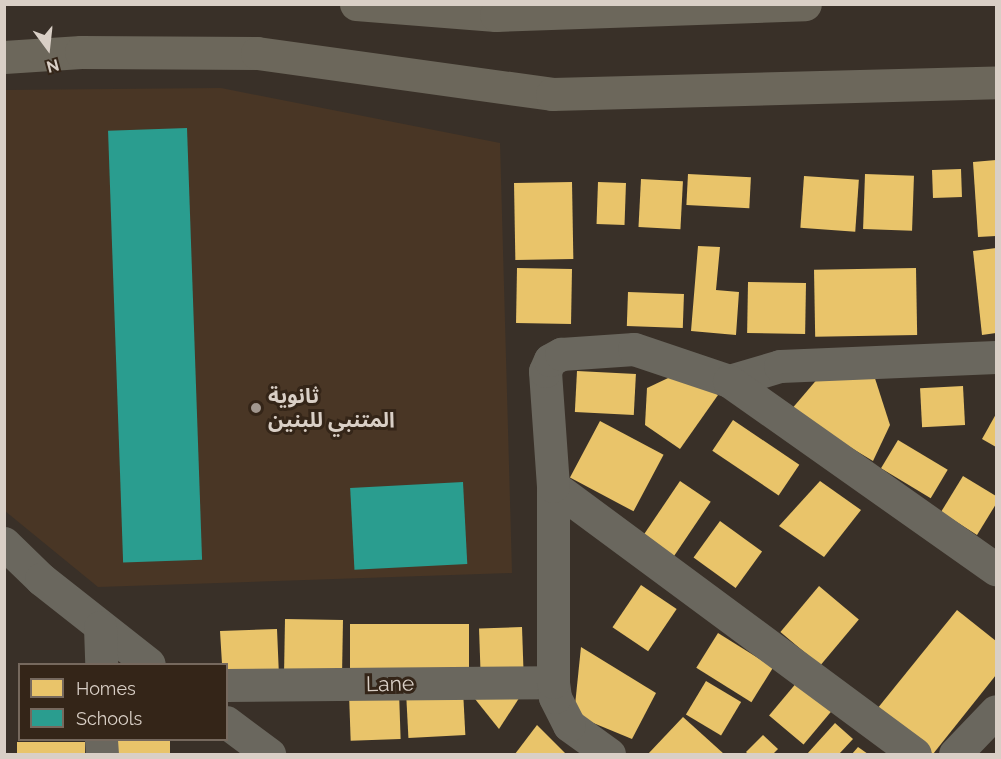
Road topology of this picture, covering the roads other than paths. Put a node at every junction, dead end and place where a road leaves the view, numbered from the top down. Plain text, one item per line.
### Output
1 (356, 4) edge
2 (805, 4) edge
3 (496, 10) edge
4 (4, 57) edge
5 (996, 82) edge
6 (996, 357) edge
7 (729, 381) junction
8 (553, 486) junction
9 (4, 543) edge
10 (996, 569) edge
11 (100, 627) junction
12 (100, 663) edge
13 (149, 663) edge
14 (553, 682) junction
15 (228, 685) edge
16 (996, 711) edge
17 (228, 723) edge
18 (269, 754) edge
19 (609, 754) edge
20 (915, 754) edge
21 (955, 754) edge

1 - 3 main road
2 - 3 main road
4 - 5 main road
6 - 7 street
7 - 8 street
7 - 10 street
8 - 14 street
8 - 20 street
9 - 11 street
11 - 12 street
11 - 13 street
14 - 15 street, Lane
14 - 19 street
16 - 21 street
17 - 18 street

